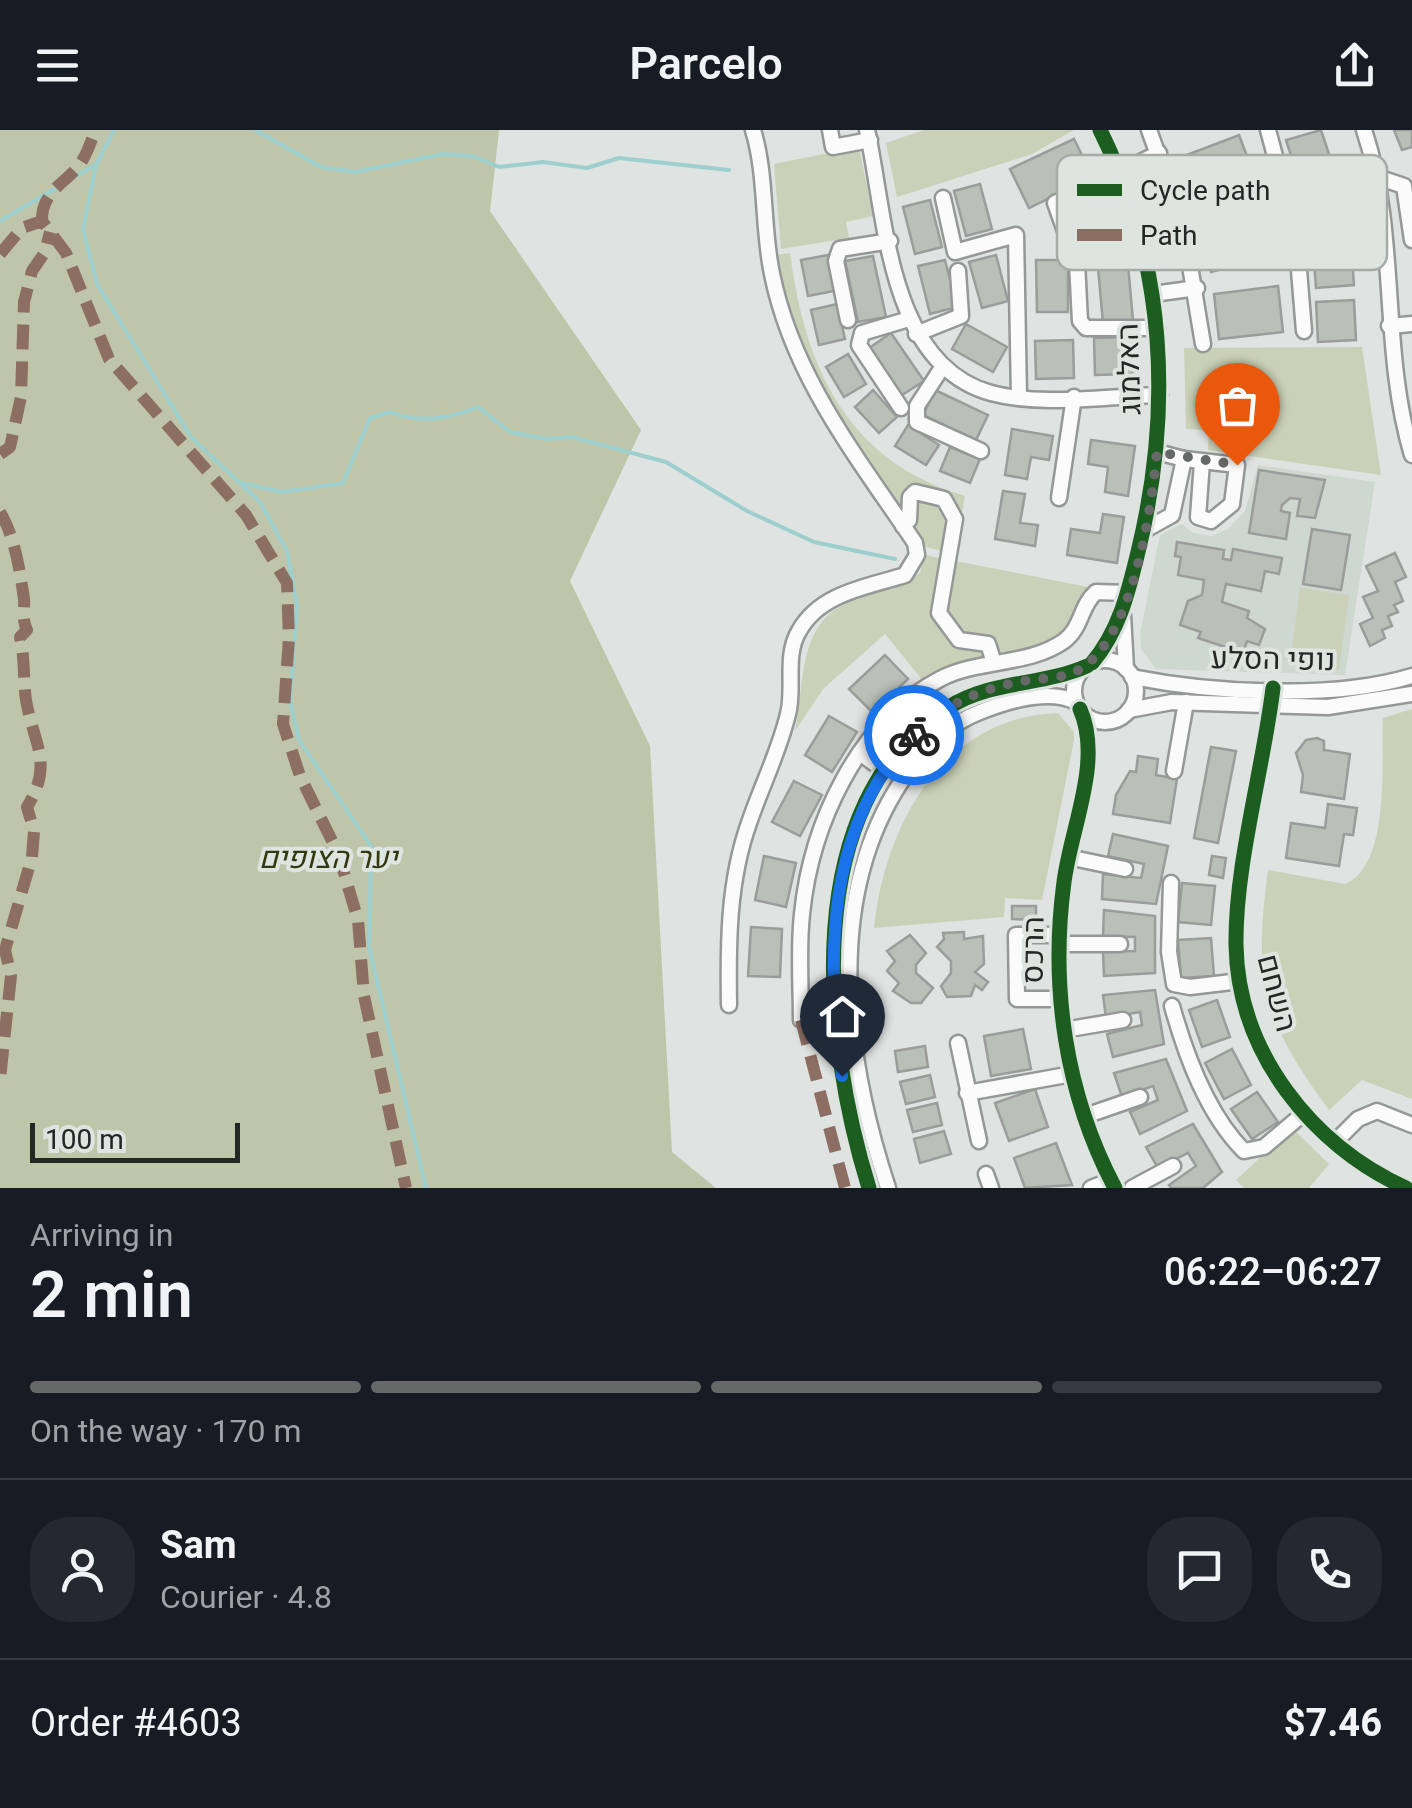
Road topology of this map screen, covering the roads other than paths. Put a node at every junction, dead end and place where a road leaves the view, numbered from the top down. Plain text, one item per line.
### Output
1 (752, 130) edge
2 (830, 130) edge
3 (1100, 130) edge
4 (1150, 130) edge
5 (1268, 130) edge
6 (1364, 130) edge
7 (868, 135) edge
8 (1159, 153) joint
9 (1112, 155) edge
10 (1154, 155) edge
11 (1275, 155) edge
12 (1370, 155) edge
13 (1387, 181) edge
14 (943, 198) dead end
15 (890, 241) junction
16 (1412, 241) edge
17 (1387, 257) edge
18 (1077, 270) edge
19 (1148, 270) edge
20 (1193, 270) edge
21 (1299, 270) edge
22 (1387, 270) edge
23 (958, 271) dead end
24 (1197, 288) junction
25 (1153, 294) junction
26 (909, 318) junction
27 (848, 320) dead end
28 (1412, 324) edge
29 (1389, 326) junction
30 (1157, 328) junction
31 (1304, 331) dead end
32 (916, 334) junction
33 (1203, 344) dead end
34 (943, 366) junction
35 (1160, 395) junction
36 (1074, 396) junction
37 (1019, 397) junction
38 (901, 408) dead end
39 (1409, 435) edge
40 (981, 451) dead end
41 (1157, 452) junction
42 (1412, 455) edge
43 (1184, 459) junction
44 (1202, 462) dead end
45 (1059, 498) dead end
46 (903, 526) junction
47 (1144, 530) junction
48 (1128, 593) junction
49 (1123, 610) junction
50 (994, 663) junction
51 (1089, 665) junction
52 (1129, 673) junction
53 (1412, 676) edge
54 (1273, 688) junction
55 (1412, 694) edge
56 (1186, 702) junction
57 (1078, 706) junction
58 (1271, 706) junction
59 (1124, 714) junction
60 (860, 753) junction
61 (1088, 762) junction
62 (886, 772) junction
63 (1174, 772) dead end
64 (1068, 857) junction
65 (1126, 869) dead end
66 (1171, 883) dead end
67 (1059, 939) junction
68 (1120, 944) dead end
69 (1240, 981) junction
70 (1060, 999) junction
71 (729, 1006) dead end
72 (1172, 1006) dead end
73 (801, 1020) dead end
74 (1123, 1020) dead end
75 (1064, 1030) junction
76 (958, 1042) dead end
77 (1072, 1074) junction
78 (967, 1093) junction
79 (1140, 1097) dead end
80 (1303, 1114) junction
81 (1084, 1116) junction
82 (1412, 1125) edge
83 (979, 1140) dead end
84 (1334, 1143) junction
85 (1172, 1166) dead end
86 (1113, 1184) edge
87 (869, 1188) edge
88 (888, 1188) edge
89 (1091, 1188) edge
90 (1132, 1188) edge
91 (1406, 1188) edge

1 - 46 street
2 - 7 street
3 - 9 street, האלמוג
4 - 8 street
5 - 11 street
6 - 12 street
7 - 15 street
8 - 10 street
13 - 16 street
14 - 37 street
15 - 26 street
15 - 27 street
16 - 17 street
18 - 30 street
19 - 25 street, האלמוג
20 - 24 street
21 - 31 street
22 - 29 street
23 - 32 street
24 - 25 street
24 - 33 street
25 - 30 street, האלמוג
26 - 32 street
26 - 38 street
28 - 29 street
29 - 39 street
30 - 35 street, האלמוג
32 - 34 street
34 - 37 street
34 - 40 street
35 - 36 street
35 - 41 street, האלמוג
36 - 37 street
36 - 45 street
39 - 42 street
41 - 43 street
41 - 47 street, האלמוג
43 - 44 street
43 - 47 street
46 - 50 street
46 - 71 street
47 - 48 street, האלמוג
48 - 49 street, האלמוג
48 - 50 street
49 - 51 street, האלמוג
49 - 52 street, האלמוג
50 - 60 street
51 - 52 street
51 - 57 street
51 - 62 street
52 - 54 street, נופי הסלע
52 - 59 street
53 - 54 street, נופי הסלע
54 - 58 street, השחם
55 - 58 street, נופי הסלע
56 - 58 street, נופי הסלע
56 - 59 street, נופי הסלע
56 - 63 street
57 - 59 street
57 - 61 street, הרכס
57 - 88 street
58 - 69 street, השחם
59 - 61 street, הרכס
60 - 62 street
60 - 73 street
61 - 64 street, הרכס
62 - 87 street
64 - 65 street
64 - 67 street, הרכס
66 - 69 street
67 - 68 street
67 - 70 street, הרכס
67 - 70 street
69 - 80 street, השחם
70 - 75 street, הרכס
72 - 80 street
74 - 75 street
75 - 77 street, הרכס
76 - 78 street
77 - 78 street
77 - 81 street, הרכס
78 - 83 street
79 - 81 street
80 - 84 street, השחם
81 - 86 street, הרכס
82 - 84 street
84 - 91 street, השחם
85 - 90 street
86 - 89 street

